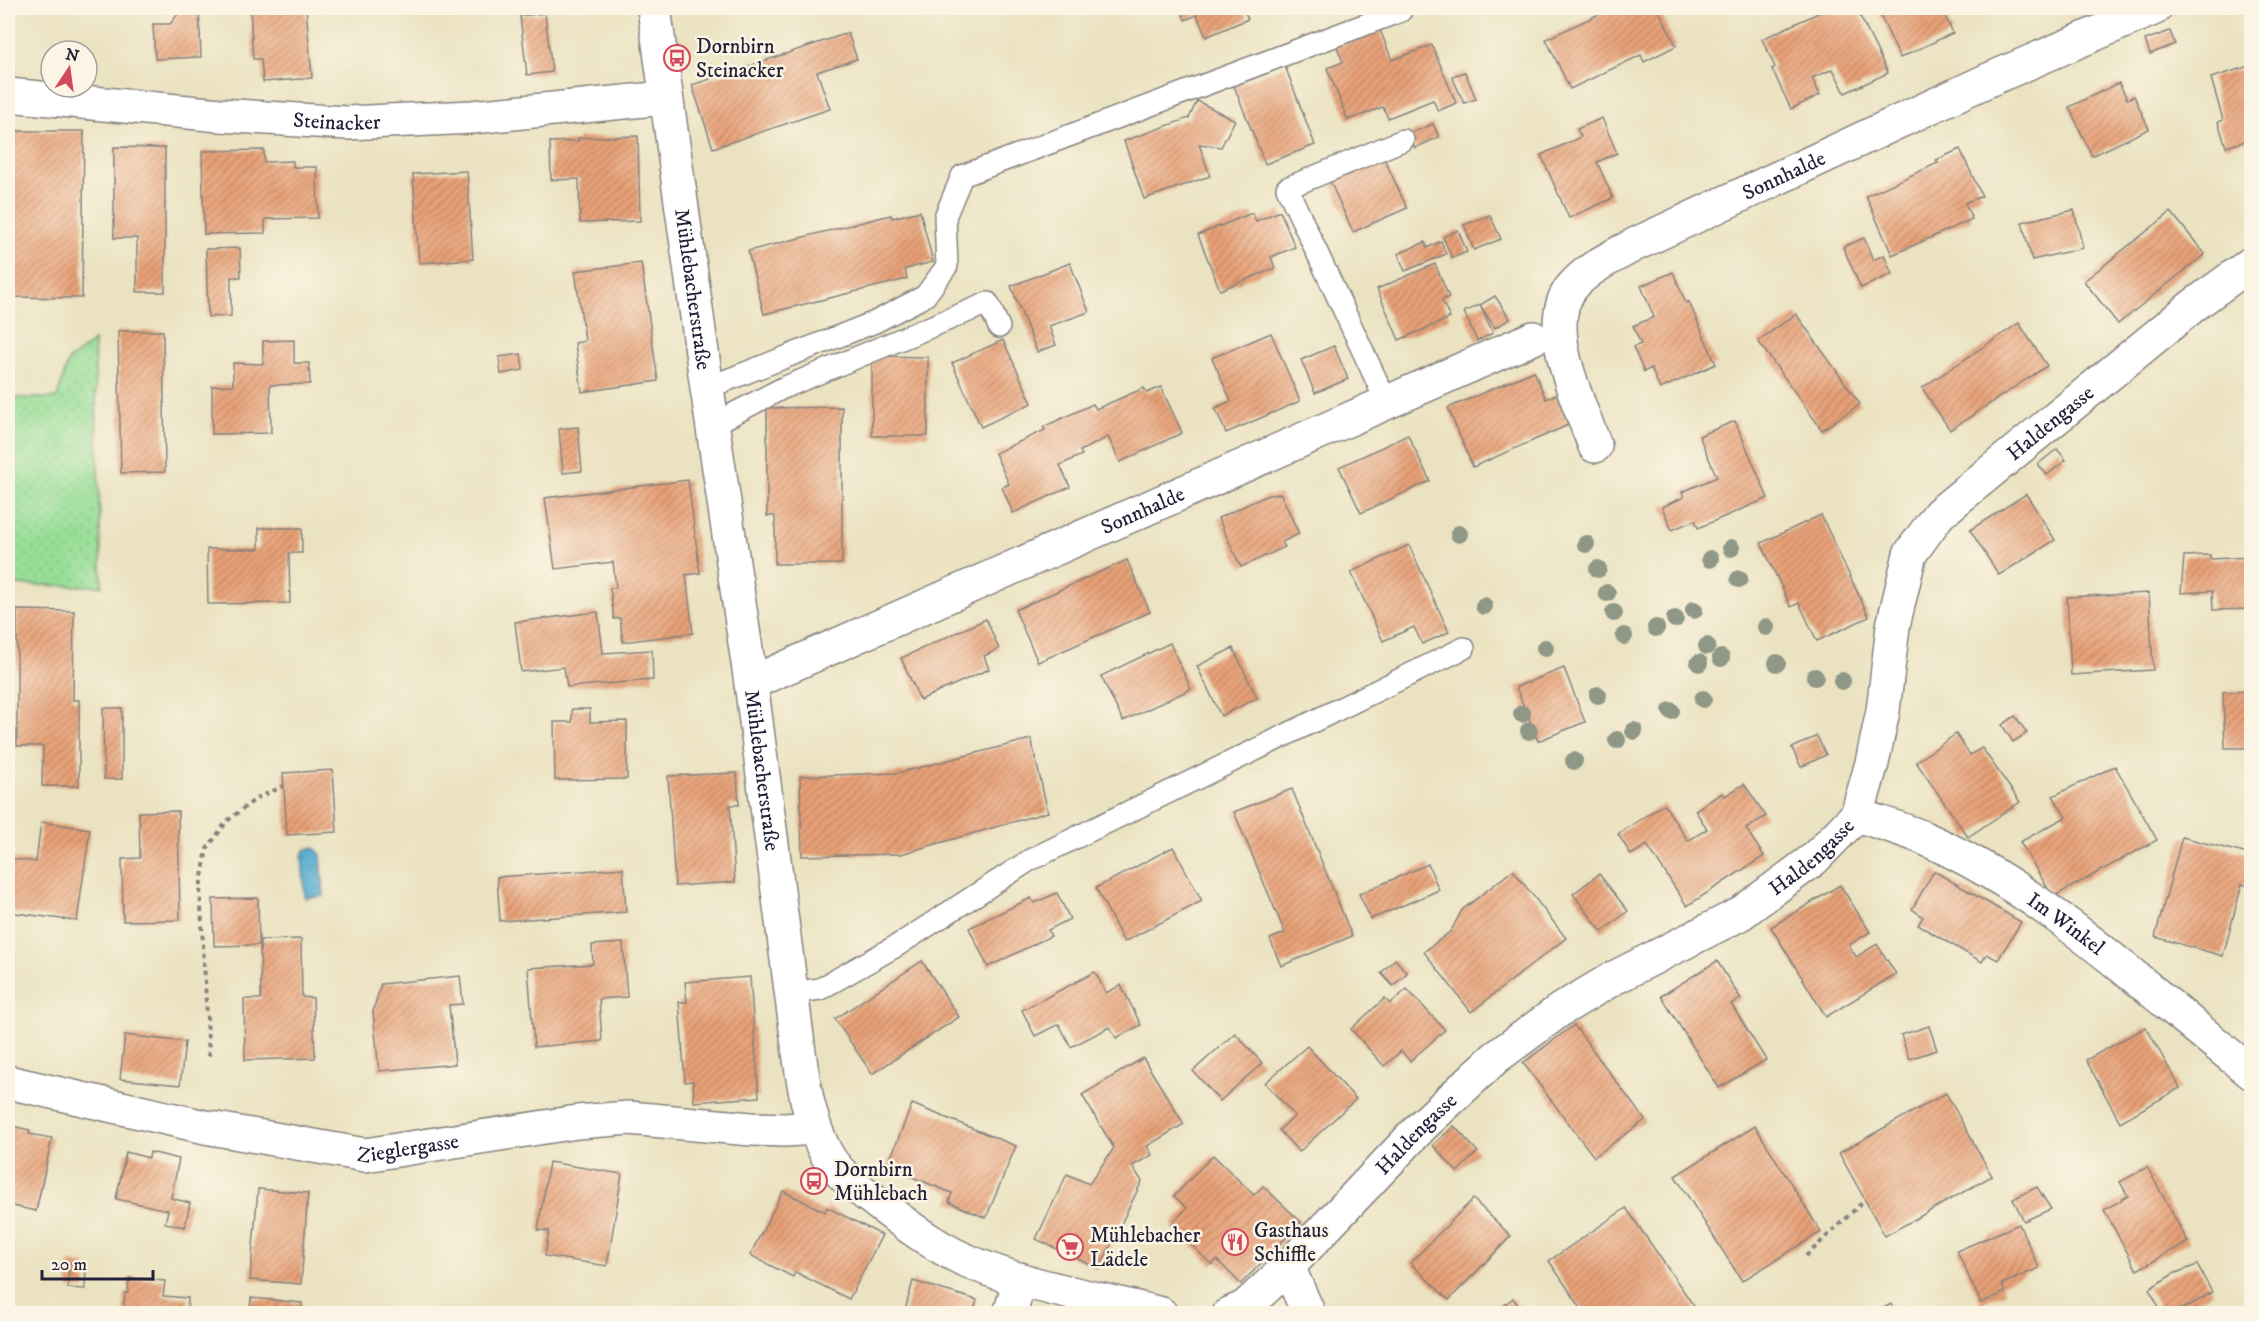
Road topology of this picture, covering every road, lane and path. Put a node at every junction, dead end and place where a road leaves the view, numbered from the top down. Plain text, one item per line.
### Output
1 (654, 8) edge
2 (2155, 8) edge
3 (1401, 11) dead end
4 (8, 95) edge
5 (665, 98) junction
6 (1402, 140) dead end
7 (2252, 263) edge
8 (999, 327) dead end
9 (1533, 338) dead end
10 (707, 388) junction
11 (1387, 403) junction
12 (712, 425) junction
13 (1595, 446) dead end
14 (1464, 648) dead end
15 (751, 683) junction
16 (284, 786) dead end
17 (1857, 815) junction
18 (791, 993) junction
19 (209, 1056) dead end
20 (2252, 1073) edge
21 (8, 1082) edge
22 (815, 1128) junction
23 (1865, 1200) dead end
24 (1806, 1256) dead end
25 (1288, 1268) junction
26 (1020, 1279) junction
27 (1010, 1314) edge
28 (1161, 1314) edge
29 (1229, 1314) edge
30 (1309, 1314) edge

1 - 5 street, Mühlebacherstraße
2 - 13 street, Sonnhalde
3 - 10 lane
4 - 5 street, Steinacker
5 - 10 street, Mühlebacherstraße
6 - 11 lane
7 - 17 street, Haldengasse
8 - 12 lane
9 - 11 street, Sonnhalde
10 - 12 street, Mühlebacherstraße
11 - 15 street, Sonnhalde
12 - 15 street, Mühlebacherstraße
14 - 18 lane
15 - 18 street, Mühlebacherstraße
16 - 19 path
17 - 20 street, Im Winkel
17 - 25 street, Haldengasse
18 - 22 street, Mühlebacherstraße
21 - 22 street, Zieglergasse
22 - 26 street, Mühlebacherstraße
23 - 24 path
25 - 29 street
25 - 30 street
26 - 27 street
26 - 28 street, Mühlebacherstraße

